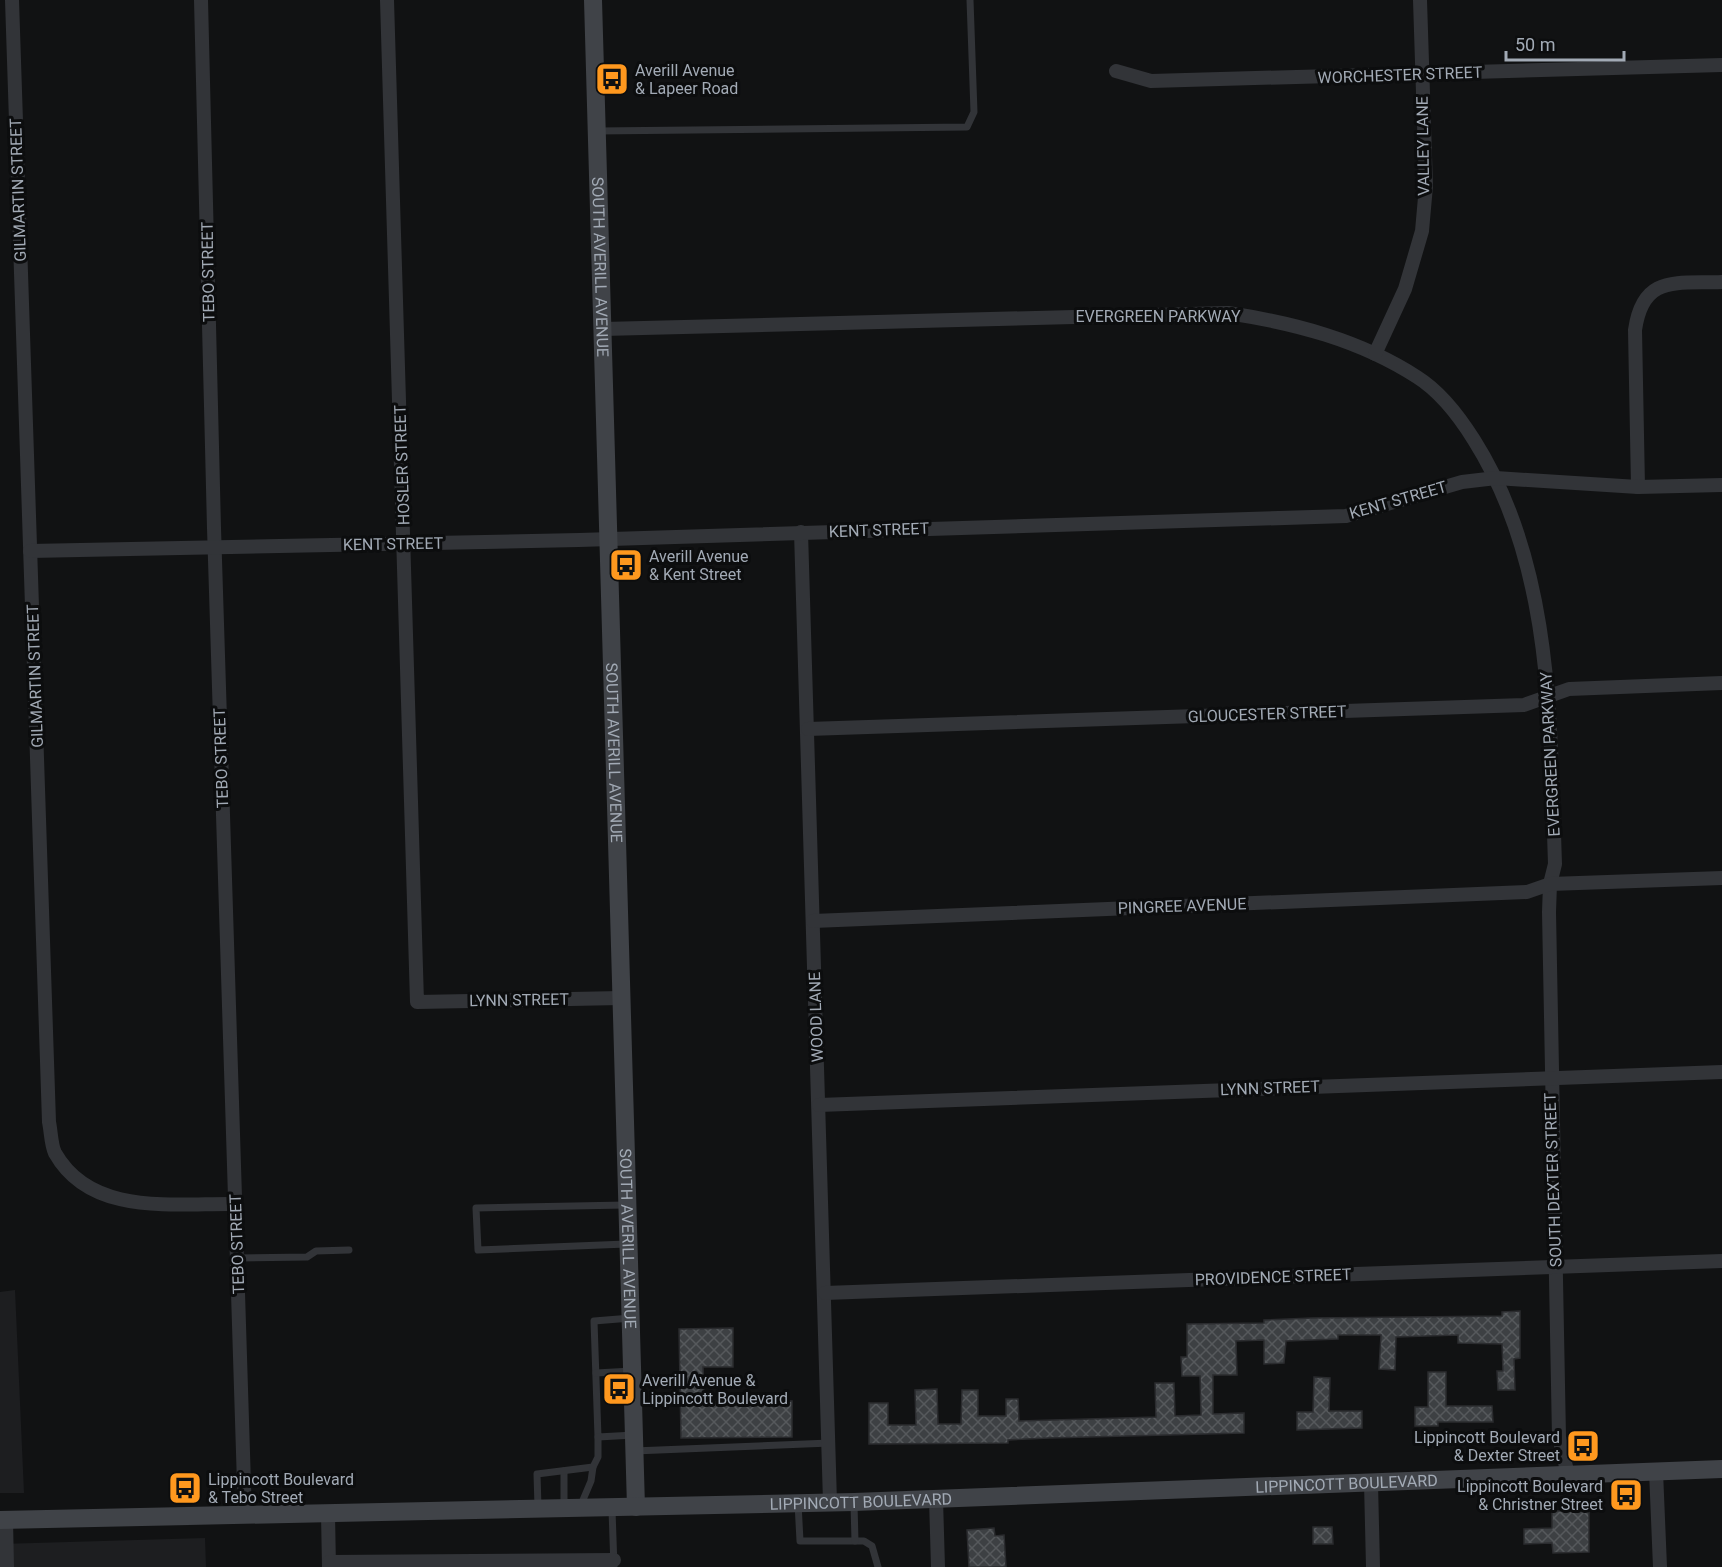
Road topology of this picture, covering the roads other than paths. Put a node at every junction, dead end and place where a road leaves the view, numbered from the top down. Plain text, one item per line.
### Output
1 (12, 0) edge
2 (201, 0) edge
3 (387, 0) edge
4 (593, 0) edge
5 (970, 0) edge
6 (1420, 0) edge
7 (1722, 65) edge
8 (1116, 71) dead end
9 (1422, 74) junction
10 (597, 131) junction
11 (1722, 282) edge
12 (603, 329) junction
13 (1375, 354) junction
14 (1496, 478) junction
15 (1722, 485) edge
16 (1638, 487) junction
17 (801, 532) junction
18 (609, 540) junction
19 (404, 544) junction
20 (215, 547) junction
21 (30, 551) junction
22 (1722, 683) edge
23 (1549, 696) junction
24 (808, 729) junction
25 (1722, 878) edge
26 (1550, 884) junction
27 (813, 921) junction
28 (621, 998) junction
29 (417, 1002) joint
30 (1722, 1072) edge
31 (1550, 1077) junction
32 (819, 1105) junction
33 (235, 1204) junction
34 (627, 1205) junction
35 (628, 1244) junction
36 (349, 1250) dead end
37 (238, 1258) junction
38 (1722, 1261) edge
39 (1556, 1267) junction
40 (825, 1293) junction
41 (631, 1318) junction
42 (632, 1371) junction
43 (596, 1373) junction
44 (598, 1437) junction
45 (634, 1443) junction
46 (830, 1443) junction
47 (593, 1467) junction
48 (1722, 1468) edge
49 (564, 1471) junction
50 (1656, 1472) junction
51 (1568, 1475) junction
52 (1371, 1483) junction
53 (936, 1499) junction
54 (830, 1502) junction
55 (854, 1502) junction
56 (798, 1503) junction
57 (612, 1507) junction
58 (636, 1507) junction
59 (538, 1508) junction
60 (572, 1508) junction
61 (328, 1514) junction
62 (246, 1515) junction
63 (3, 1520) edge
64 (855, 1541) junction
65 (329, 1564) edge
66 (614, 1564) edge
67 (7, 1567) edge
68 (878, 1567) edge
69 (938, 1567) edge
70 (1373, 1567) edge
71 (1660, 1567) edge

1 - 21 street, GILMARTIN STREET
2 - 20 street, TEBO STREET
3 - 19 street, HOSLER STREET
4 - 10 street, SOUTH AVERILL AVENUE
5 - 10 lane
6 - 9 street, VALLEY LANE
7 - 9 street, WORCHESTER STREET
8 - 9 street, WORCHESTER STREET
9 - 13 street, VALLEY LANE
10 - 12 street, SOUTH AVERILL AVENUE
11 - 16 street
12 - 13 street, EVERGREEN PARKWAY
12 - 18 street, SOUTH AVERILL AVENUE
13 - 14 street, EVERGREEN PARKWAY
14 - 16 street, KENT STREET
14 - 17 street, KENT STREET
14 - 23 street, EVERGREEN PARKWAY
15 - 16 street, KENT STREET
17 - 18 street, KENT STREET
17 - 24 street, WOOD LANE
18 - 19 street, KENT STREET
18 - 28 street, SOUTH AVERILL AVENUE
19 - 20 street, KENT STREET
19 - 29 street, HOSLER STREET
20 - 21 street, KENT STREET
20 - 33 street, TEBO STREET
21 - 33 street, GILMARTIN STREET
22 - 23 street, GLOUCESTER STREET
23 - 24 street, GLOUCESTER STREET
23 - 26 street, EVERGREEN PARKWAY
24 - 27 street, WOOD LANE
25 - 26 street
26 - 27 street, PINGREE AVENUE
26 - 31 street, SOUTH DEXTER STREET
27 - 32 street, WOOD LANE
28 - 29 street, LYNN STREET
28 - 34 street, SOUTH AVERILL AVENUE
30 - 31 street, LYNN STREET
31 - 32 street, LYNN STREET
31 - 39 street, SOUTH DEXTER STREET
32 - 40 street, WOOD LANE
33 - 37 street, TEBO STREET
34 - 35 street, SOUTH AVERILL AVENUE
34 - 35 lane
35 - 41 street, SOUTH AVERILL AVENUE
36 - 37 lane
37 - 62 street, TEBO STREET
38 - 39 street, PROVIDENCE STREET
39 - 40 street, PROVIDENCE STREET
39 - 51 street, SOUTH DEXTER STREET
40 - 46 street, WOOD LANE
41 - 42 street, SOUTH AVERILL AVENUE
41 - 43 lane
42 - 43 lane
42 - 45 street, SOUTH AVERILL AVENUE
43 - 44 lane
44 - 45 lane
44 - 47 lane
45 - 46 lane
45 - 58 street, SOUTH AVERILL AVENUE
46 - 54 street, WOOD LANE
47 - 49 lane
47 - 60 lane
48 - 50 street, LIPPINCOTT BOULEVARD
49 - 59 lane
49 - 60 lane
50 - 51 street, LIPPINCOTT BOULEVARD
50 - 71 street
51 - 52 street, LIPPINCOTT BOULEVARD
52 - 53 street, LIPPINCOTT BOULEVARD
52 - 70 street
53 - 55 street, LIPPINCOTT BOULEVARD
53 - 69 street
54 - 55 street, LIPPINCOTT BOULEVARD
54 - 56 street, LIPPINCOTT BOULEVARD
55 - 64 lane
56 - 58 street, LIPPINCOTT BOULEVARD
56 - 64 lane
57 - 58 street, LIPPINCOTT BOULEVARD
57 - 60 street, LIPPINCOTT BOULEVARD
57 - 66 lane
59 - 60 street, LIPPINCOTT BOULEVARD
59 - 61 street, LIPPINCOTT BOULEVARD
61 - 62 street, LIPPINCOTT BOULEVARD
61 - 65 street
62 - 63 street, LIPPINCOTT BOULEVARD
63 - 67 street
64 - 68 lane
65 - 66 street

